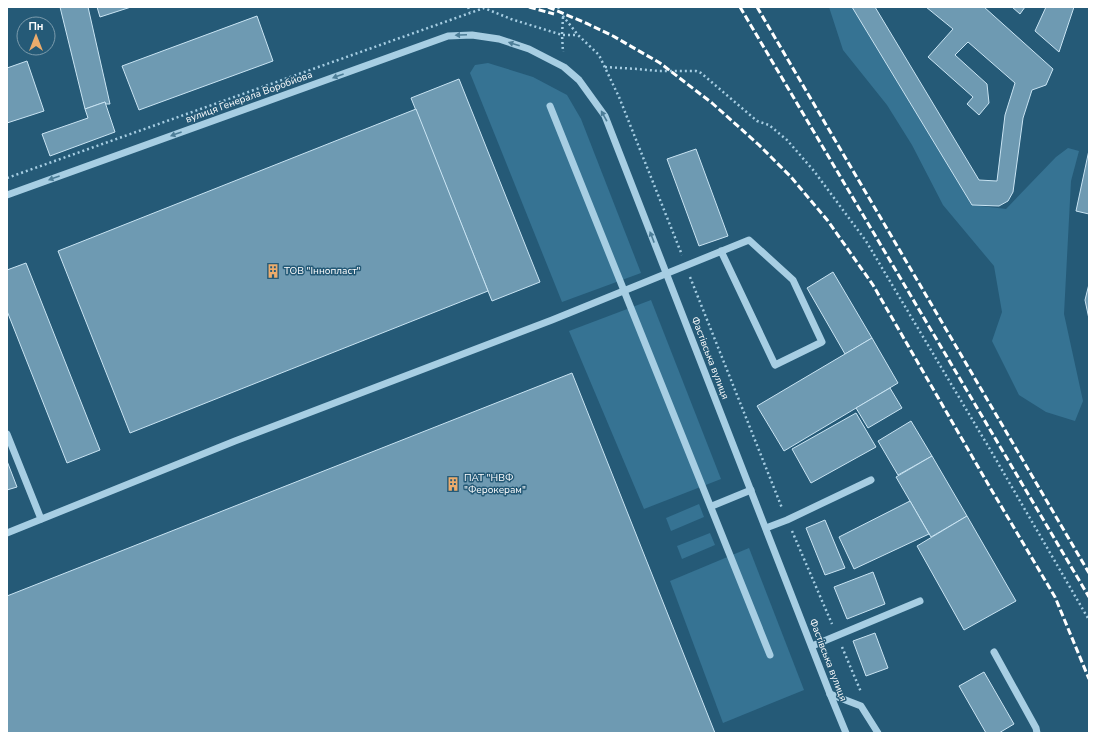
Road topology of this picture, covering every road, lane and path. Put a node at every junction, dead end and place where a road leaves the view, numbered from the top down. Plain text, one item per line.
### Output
1 (468, 7) edge
2 (558, 7) edge
3 (484, 8) edge
4 (470, 12) junction
5 (563, 16) junction
6 (562, 35) junction
7 (578, 35) junction
8 (499, 40) joint
9 (564, 67) junction
10 (604, 67) junction
11 (550, 106) dead end
12 (7, 178) edge
13 (7, 195) edge
14 (721, 251) junction
15 (686, 266) junction
16 (666, 273) junction
17 (625, 290) junction
18 (7, 434) edge
19 (871, 480) dead end
20 (751, 490) junction
21 (712, 506) junction
22 (41, 519) junction
23 (787, 520) junction
24 (766, 528) junction
25 (7, 533) edge
26 (920, 600) dead end
27 (1089, 620) edge
28 (837, 636) junction
29 (812, 646) junction
30 (994, 652) dead end
31 (770, 655) dead end
32 (830, 694) junction
33 (864, 698) dead end
34 (846, 733) edge
35 (878, 733) edge
36 (1037, 733) edge

1 - 4 path
2 - 5 path
3 - 4 path
3 - 6 path
4 - 12 path
5 - 6 path
5 - 7 path
6 - 7 path
6 - 9 path
7 - 10 path
9 -> 8 street, Фастівська вулиця
8 -> 13 street, вулиця Генерала Воробйова
16 -> 9 street, Фастівська вулиця
10 - 15 path
10 - 27 path
11 - 17 street
14 - 14 street
14 - 15 street
15 - 16 street
15 - 23 path
16 - 17 street
16 - 20 street, Фастівська вулиця
17 - 21 street
17 - 22 street
18 - 22 street
19 - 23 street
20 - 21 street
20 - 24 street, Фастівська вулиця
21 - 31 street
22 - 25 street
23 - 24 street
23 - 28 path
24 - 29 street, Фастівська вулиця
26 - 28 street
28 - 29 street
28 - 33 path
29 - 32 street, Фастівська вулиця
30 - 36 street
32 - 34 street, Фастівська вулиця
32 - 35 street

